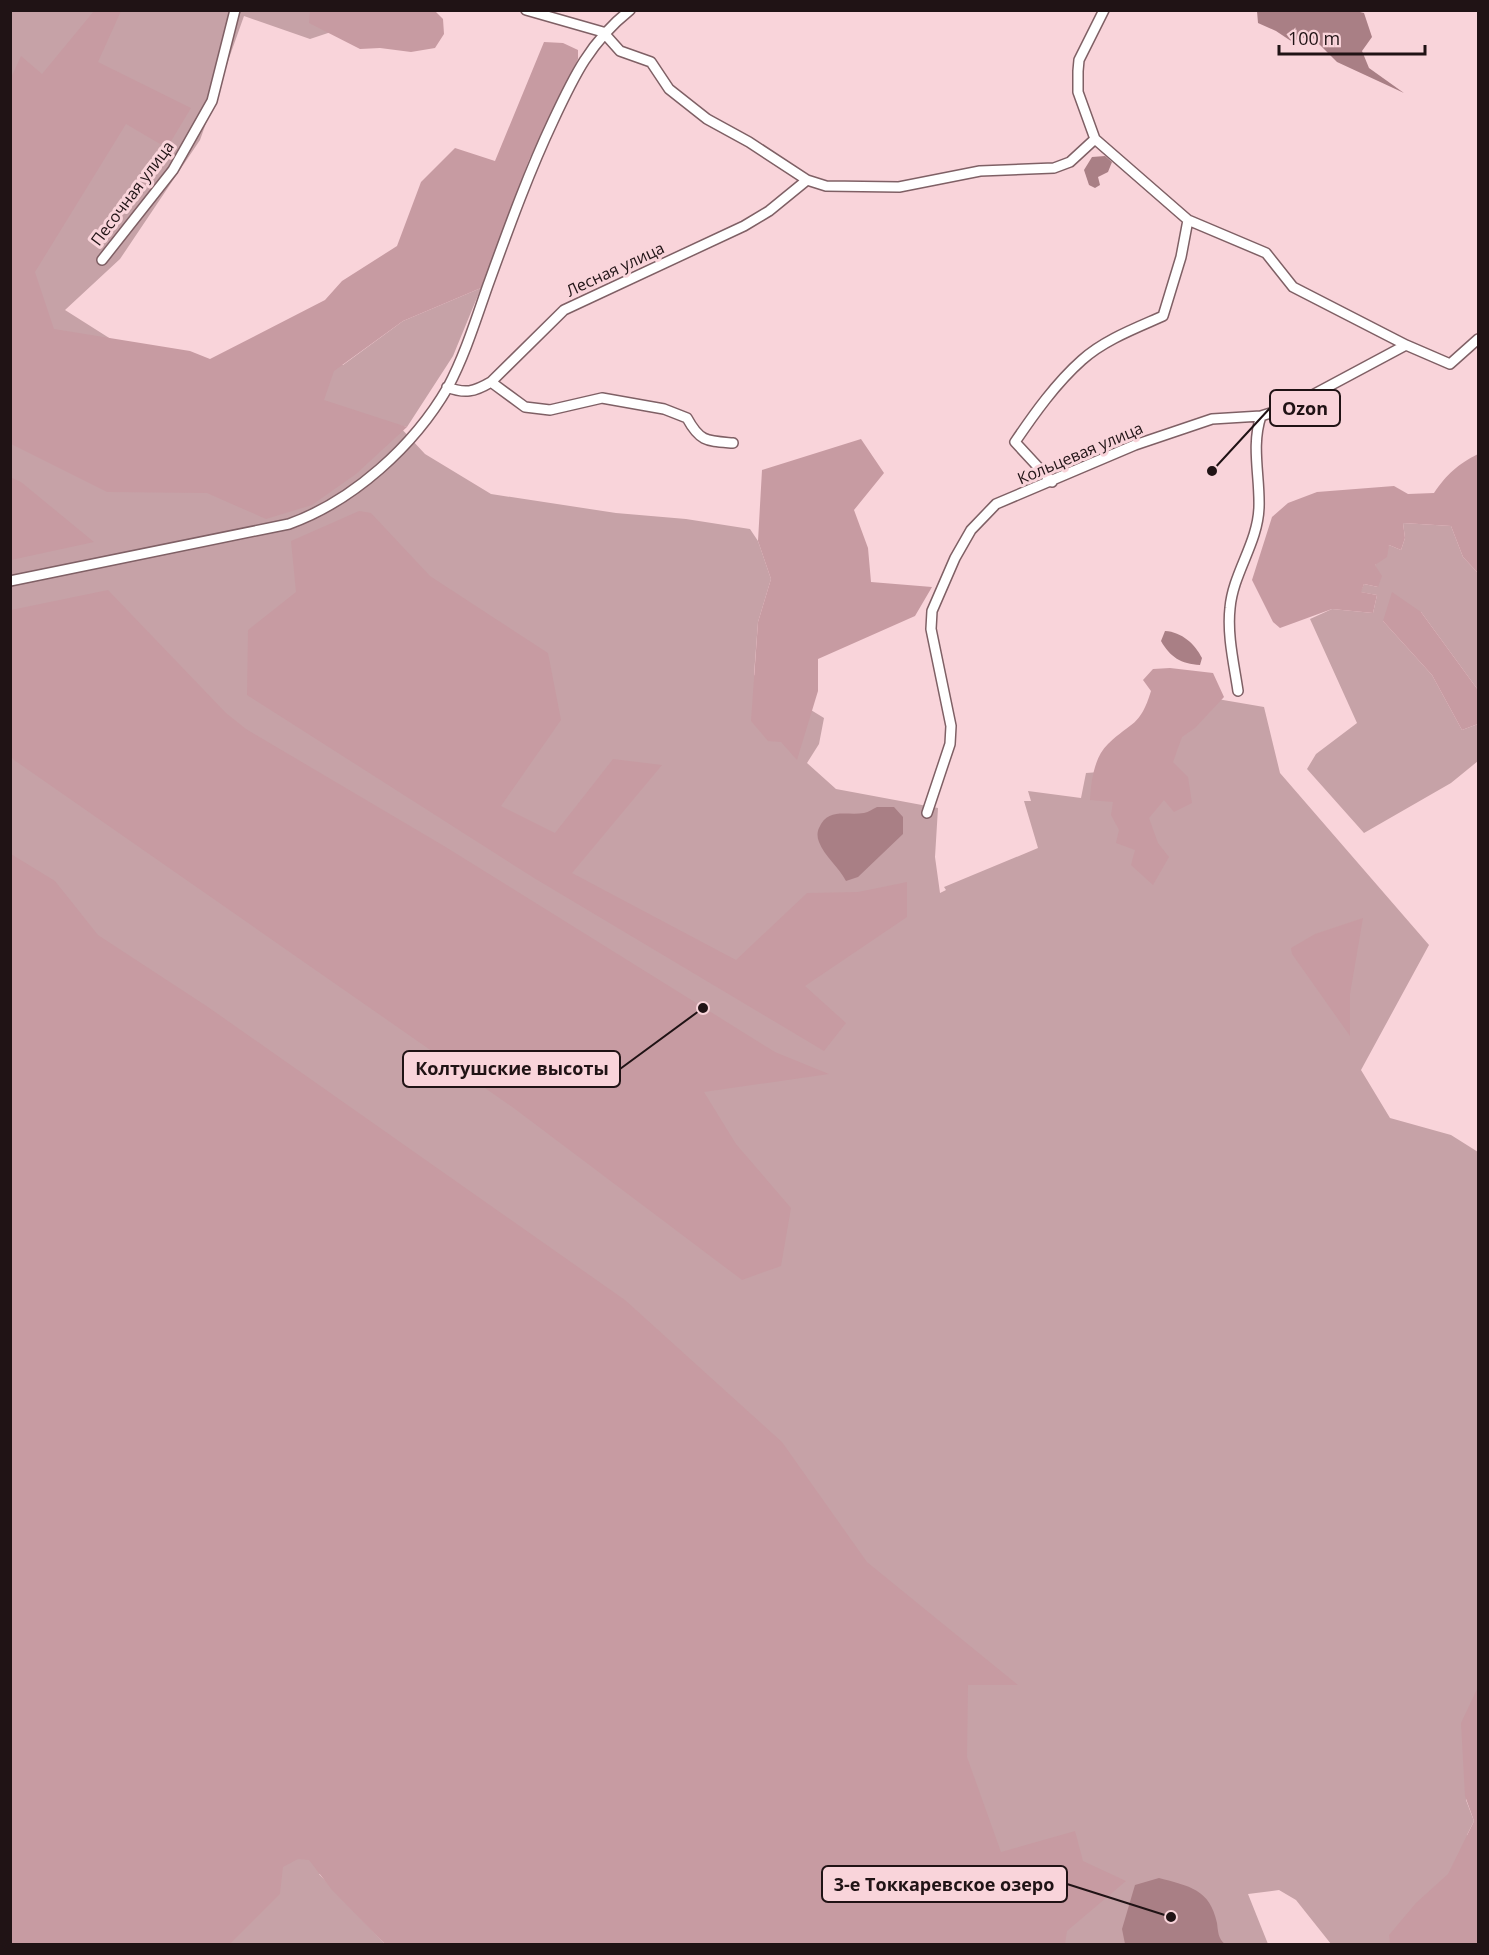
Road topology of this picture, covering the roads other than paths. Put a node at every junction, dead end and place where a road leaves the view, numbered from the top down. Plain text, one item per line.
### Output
1 (235, 10) edge
2 (526, 10) edge
3 (630, 10) edge
4 (1104, 10) edge
5 (603, 32) junction
6 (1095, 139) junction
7 (807, 180) junction
8 (1188, 220) junction
9 (102, 260) dead end
10 (1479, 339) edge
11 (1406, 345) junction
12 (491, 382) junction
13 (447, 387) junction
14 (1261, 416) junction
15 (733, 443) dead end
16 (1052, 482) junction
17 (10, 581) edge
18 (1238, 691) dead end
19 (927, 813) dead end

1 - 9 street, Песочная улица
2 - 5 street
3 - 5 street
4 - 6 street
5 - 7 street
5 - 13 street
6 - 7 street
6 - 8 street
7 - 12 street, Лесная улица
8 - 11 street
8 - 16 street
10 - 11 street
11 - 14 street, Кольцевая улица
12 - 13 street, Лесная улица
12 - 15 street
13 - 17 street
14 - 16 street, Кольцевая улица
14 - 18 street
16 - 19 street, Кольцевая улица

